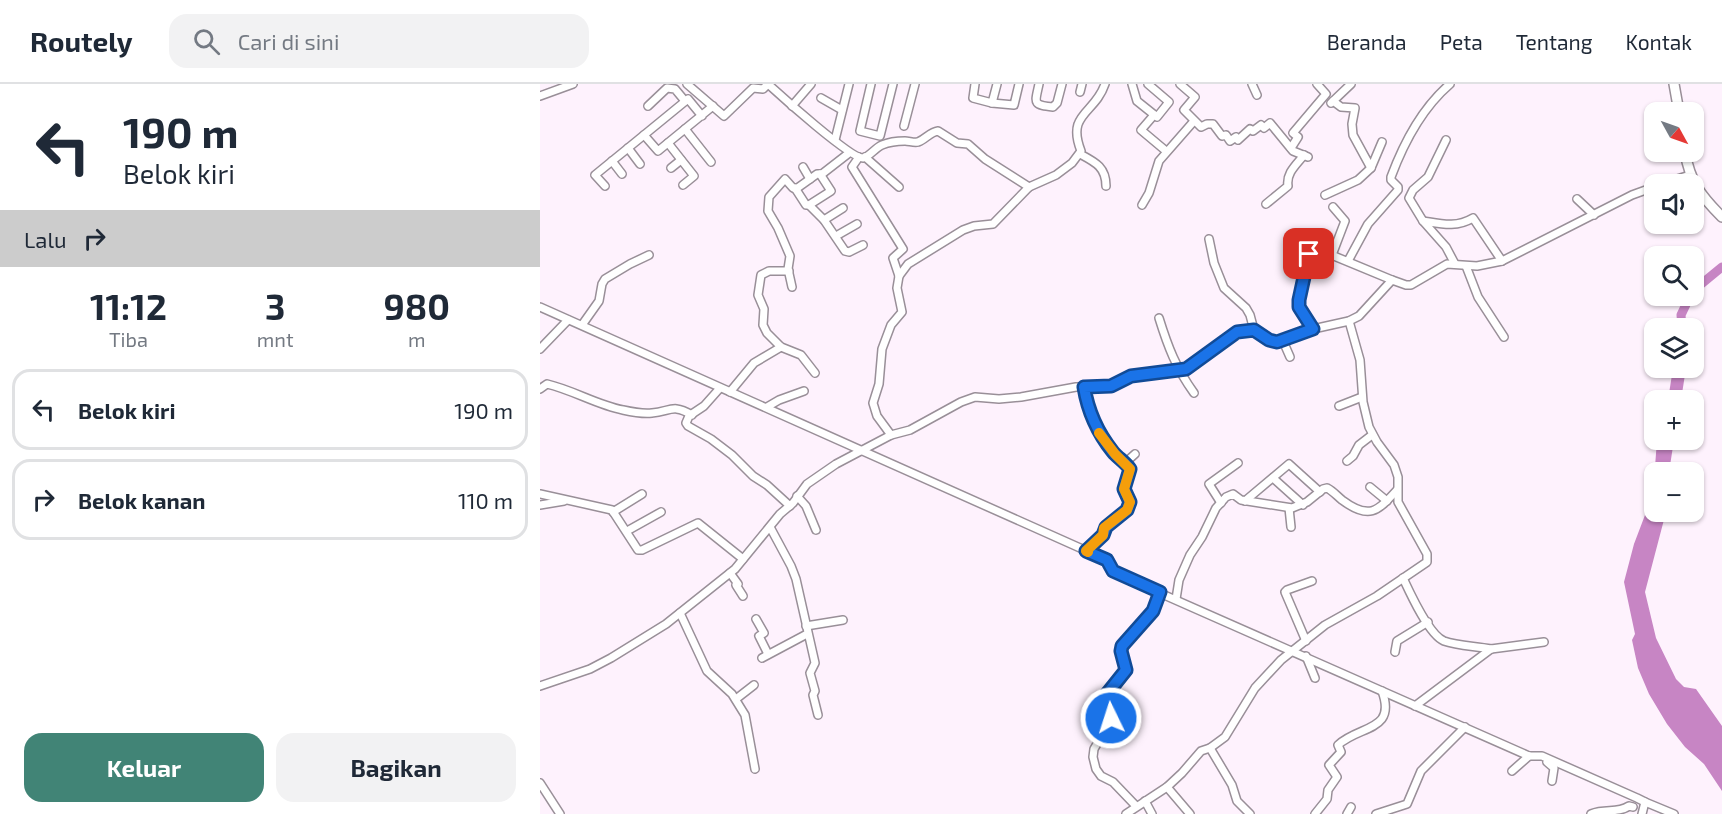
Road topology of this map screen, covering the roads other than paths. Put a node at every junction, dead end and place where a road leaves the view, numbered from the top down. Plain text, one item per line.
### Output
1 (573, 84) edge
2 (687, 84) edge
3 (768, 84) edge
4 (811, 84) edge
5 (849, 84) edge
6 (871, 84) edge
7 (893, 84) edge
8 (915, 84) edge
9 (975, 84) edge
10 (997, 84) edge
11 (1019, 84) edge
12 (1039, 84) edge
13 (1062, 84) edge
14 (1082, 84) edge
15 (1105, 84) edge
16 (1132, 84) edge
17 (1148, 84) edge
18 (1180, 84) edge
19 (1252, 84) edge
20 (1317, 84) edge
21 (1351, 84) edge
22 (1450, 84) edge
23 (1674, 84) edge
24 (664, 86) edge
25 (556, 87) edge
26 (1080, 92) dead end
27 (1326, 94) junction
28 (1257, 95) dead end
29 (540, 96) edge
30 (821, 98) dead end
31 (1334, 100) junction
32 (686, 101) junction
33 (1677, 102) edge
34 (992, 103) junction
35 (648, 106) dead end
36 (713, 106) junction
37 (792, 106) junction
38 (842, 110) junction
39 (1154, 115) junction
40 (702, 116) junction
41 (1194, 121) junction
42 (904, 126) dead end
43 (685, 129) junction
44 (644, 135) junction
45 (835, 140) junction
46 (1446, 140) dead end
47 (1382, 142) dead end
48 (668, 143) junction
49 (628, 148) junction
50 (1291, 148) junction
51 (1166, 151) junction
52 (849, 153) junction
53 (1080, 154) junction
54 (862, 157) junction
55 (681, 160) junction
56 (612, 161) junction
57 (711, 162) dead end
58 (640, 164) dead end
59 (803, 167) dead end
60 (671, 168) dead end
61 (1371, 168) junction
62 (622, 174) dead end
63 (820, 174) junction
64 (810, 179) junction
65 (683, 185) dead end
66 (605, 186) dead end
67 (1106, 186) dead end
68 (899, 187) dead end
69 (1029, 187) junction
70 (795, 188) junction
71 (1398, 188) junction
72 (1644, 191) edge
73 (1325, 195) dead end
74 (1409, 196) junction
75 (1704, 197) edge
76 (1577, 199) dead end
77 (1266, 204) dead end
78 (809, 205) junction
79 (1142, 206) dead end
80 (1333, 207) dead end
81 (843, 208) dead end
82 (1594, 214) junction
83 (1722, 217) edge
84 (824, 220) junction
85 (1423, 221) junction
86 (857, 224) dead end
87 (836, 236) junction
88 (1209, 239) dead end
89 (863, 245) dead end
90 (649, 255) dead end
91 (1332, 255) junction
92 (1348, 261) junction
93 (1502, 261) junction
94 (1455, 264) junction
95 (1466, 266) junction
96 (789, 271) junction
97 (899, 276) junction
98 (1392, 280) junction
99 (792, 287) dead end
100 (540, 307) edge
101 (1160, 318) dead end
102 (568, 320) junction
103 (1350, 321) junction
104 (582, 325) junction
105 (1313, 329) junction
106 (1254, 330) junction
107 (1504, 337) dead end
108 (1283, 341) junction
109 (781, 347) junction
110 (540, 349) edge
111 (1290, 357) dead end
112 (1178, 370) junction
113 (815, 372) dead end
114 (1084, 387) junction
115 (720, 388) junction
116 (540, 389) edge
117 (804, 391) dead end
118 (730, 392) junction
119 (1194, 393) dead end
120 (1362, 397) junction
121 (1340, 406) dead end
122 (767, 407) junction
123 (692, 415) junction
124 (891, 435) junction
125 (1372, 435) junction
126 (861, 450) junction
127 (1135, 454) dead end
128 (1347, 461) dead end
129 (1125, 463) junction
130 (1238, 463) dead end
131 (1273, 478) junction
132 (1370, 487) dead end
133 (1397, 490) junction
134 (1320, 492) junction
135 (540, 494) edge
136 (642, 494) dead end
137 (797, 496) junction
138 (570, 500) junction
139 (1245, 501) junction
140 (1388, 501) junction
141 (1221, 502) junction
142 (1303, 504) junction
143 (540, 505) edge
144 (790, 506) junction
145 (1289, 508) junction
146 (614, 512) junction
147 (661, 512) dead end
148 (770, 527) junction
149 (1291, 527) dead end
150 (816, 530) dead end
151 (627, 531) junction
152 (1086, 551) junction
153 (743, 559) junction
154 (730, 573) junction
155 (1403, 578) junction
156 (1312, 581) dead end
157 (1160, 592) junction
158 (743, 596) dead end
159 (1176, 599) junction
160 (680, 613) junction
161 (756, 619) dead end
162 (843, 620) dead end
163 (1428, 622) junction
164 (806, 626) junction
165 (807, 634) junction
166 (1306, 641) junction
167 (1544, 642) dead end
168 (1491, 649) junction
169 (1293, 650) junction
170 (1395, 652) dead end
171 (1306, 656) junction
172 (1315, 678) dead end
173 (754, 685) dead end
174 (540, 686) edge
175 (1382, 691) junction
176 (736, 699) junction
177 (1415, 706) junction
178 (818, 715) dead end
179 (1465, 727) junction
180 (1210, 748) junction
181 (1531, 756) junction
182 (755, 769) dead end
183 (1512, 771) dead end
184 (1552, 781) dead end
185 (540, 783) edge
186 (1167, 787) junction
187 (1637, 798) junction
188 (1145, 801) junction
189 (1645, 802) junction
190 (1136, 806) junction
191 (1633, 807) junction
192 (560, 814) edge
193 (1126, 814) edge
194 (1152, 814) edge
195 (1190, 814) edge
196 (1250, 814) edge
197 (1315, 814) edge
198 (1376, 814) edge
199 (1591, 814) edge
200 (1625, 814) edge
201 (1642, 814) edge
202 (1674, 814) edge

1 - 25 street
2 - 36 street
3 - 36 street
3 - 37 street
4 - 37 street
5 - 38 street
6 - 7 street
8 - 42 street
9 - 34 street
10 - 34 street
11 - 34 street
12 - 13 street
14 - 26 street
15 - 53 street
16 - 39 street
17 - 39 street
18 - 41 street
19 - 28 street
20 - 27 street
21 - 31 street
22 - 71 street
23 - 33 main road
24 - 32 street
24 - 35 street
25 - 29 street
27 - 31 street
27 - 50 street
30 - 38 street
31 - 61 street
32 - 40 street
32 - 44 street
36 - 40 street
37 - 45 street
38 - 45 street
39 - 51 street
40 - 43 street
41 - 50 street
41 - 51 street
43 - 48 street
43 - 57 street
44 - 48 street
44 - 49 street
45 - 52 street
46 - 74 street
47 - 61 street
48 - 55 street
49 - 56 street
49 - 58 street
50 - 77 street
51 - 79 street
52 - 54 street
52 - 63 street
53 - 67 street
53 - 69 street
54 - 68 street
54 - 69 street
54 - 97 street
55 - 60 street
55 - 65 street
56 - 62 street
56 - 66 street
59 - 64 street
61 - 73 street
63 - 64 street
63 - 78 street
64 - 70 street
69 - 97 street
70 - 78 street
70 - 96 street
71 - 74 street
71 - 92 street
72 - 82 street
74 - 85 street
75 - 83 main road
76 - 82 street
78 - 84 street
80 - 91 street
81 - 84 street
82 - 93 street
84 - 87 street
85 - 93 street
85 - 94 street
86 - 87 street
87 - 89 street
88 - 106 street
90 - 104 street
91 - 92 street
91 - 105 street
92 - 98 street
93 - 95 street
94 - 95 street
94 - 98 street
95 - 107 street
96 - 99 street
96 - 109 street
97 - 124 street
98 - 103 street
100 - 102 street
101 - 112 street
102 - 104 street
102 - 110 street
103 - 105 street
103 - 120 street
104 - 115 street
105 - 108 street
106 - 108 street
106 - 112 street
108 - 111 street
109 - 113 street
109 - 118 street
112 - 114 street
112 - 119 street
114 - 124 street
114 - 129 street
115 - 118 street
115 - 123 street
116 - 123 street
117 - 122 street
118 - 122 street
120 - 121 street
120 - 125 street
122 - 126 street
123 - 144 street
124 - 126 street
125 - 128 street
125 - 133 street
126 - 137 street
126 - 152 street
127 - 129 street
129 - 152 street
130 - 141 street
131 - 134 street
131 - 139 street
131 - 142 street
132 - 140 street
133 - 140 street
133 - 155 street
134 - 140 street
134 - 142 street
135 - 138 street
136 - 146 street
137 - 144 street
137 - 150 street
138 - 143 street
138 - 146 street
139 - 141 street
139 - 145 street
141 - 159 street
142 - 145 street
144 - 148 street
145 - 149 street
146 - 151 street
147 - 151 street
148 - 153 street
148 - 164 street
151 - 153 street
152 - 157 street
153 - 154 street
154 - 158 street
154 - 160 street
155 - 163 street
155 - 166 street
156 - 166 street
157 - 159 street
157 - 190 street
159 - 169 street
160 - 174 street
160 - 176 street
161 - 165 street
162 - 164 street
163 - 168 street
163 - 170 street
164 - 165 street
165 - 178 street
166 - 169 street
167 - 168 street
168 - 177 street
169 - 171 street
169 - 180 street
171 - 172 street
171 - 175 street
173 - 176 street
175 - 177 street
175 - 197 street
176 - 182 street
177 - 179 street
179 - 181 street
179 - 198 street
180 - 186 street
180 - 196 street
181 - 183 street
181 - 184 street
181 - 187 street
185 - 192 street
186 - 188 street
186 - 195 street
187 - 189 street
187 - 191 street
188 - 190 street
188 - 194 street
189 - 201 street
189 - 202 street
190 - 193 street
191 - 199 street
191 - 200 street

